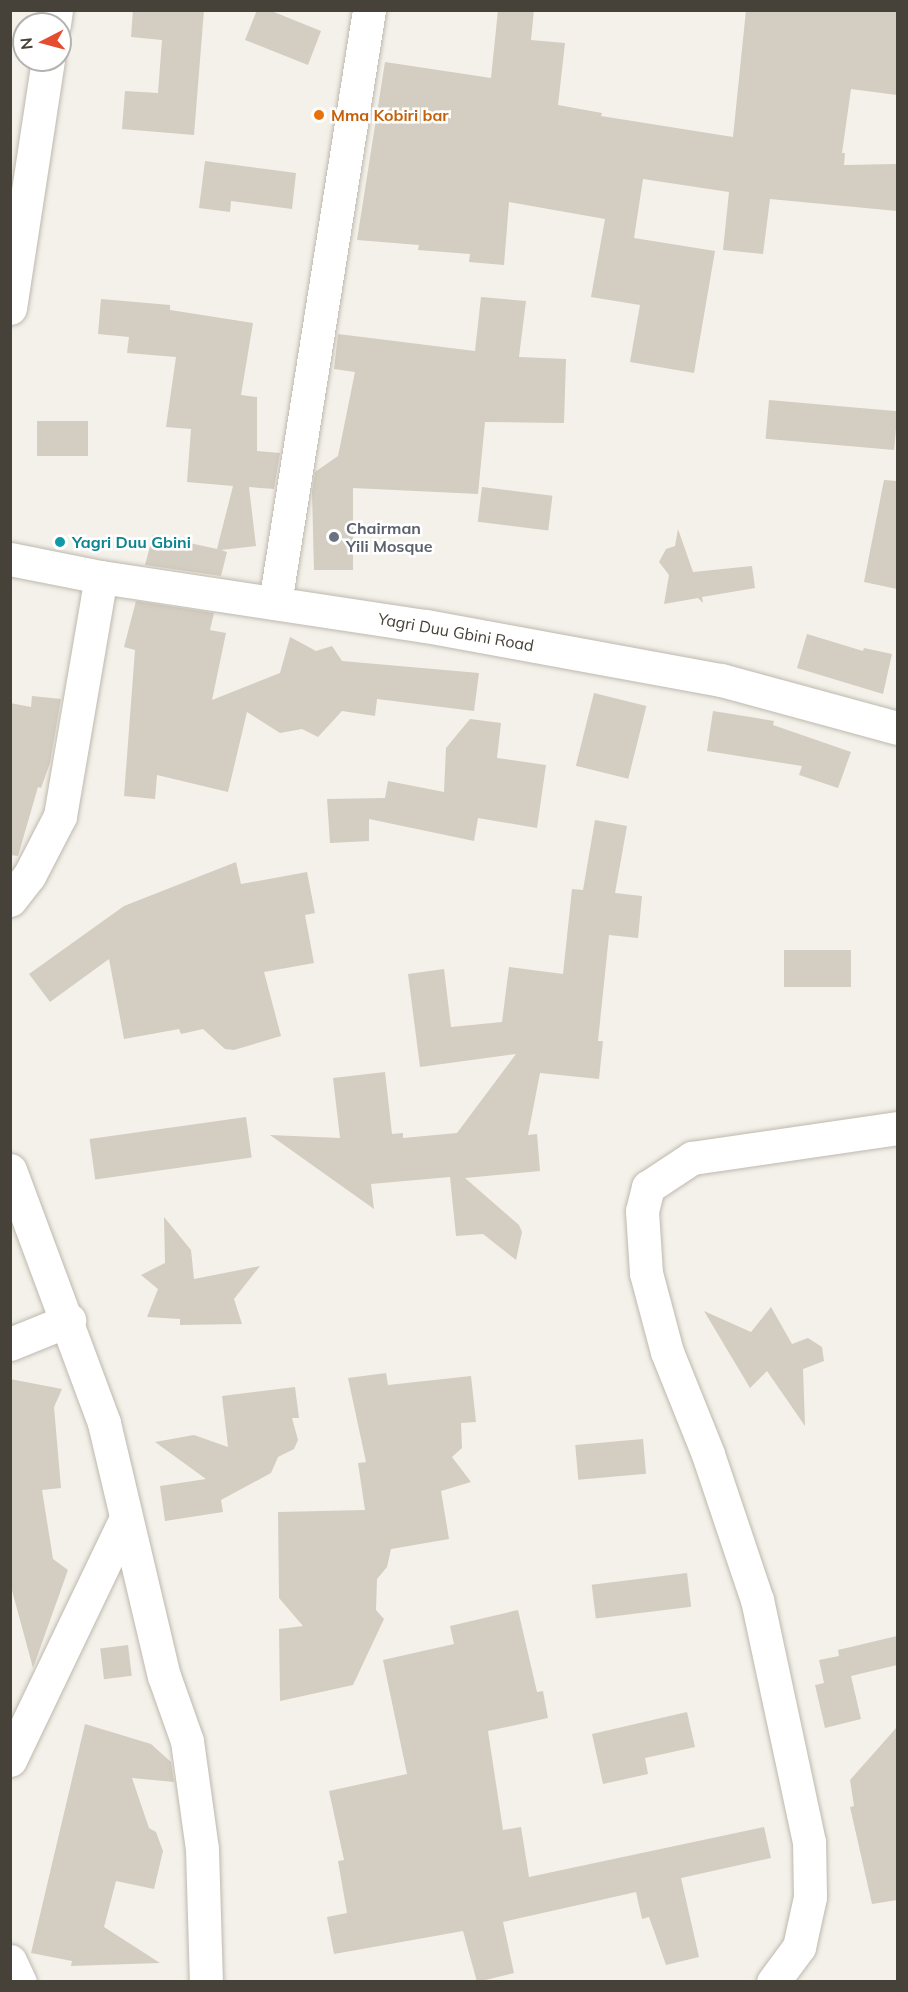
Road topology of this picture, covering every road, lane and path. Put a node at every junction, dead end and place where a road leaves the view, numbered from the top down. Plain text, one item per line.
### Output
1 (369, 10) edge
2 (46, 72) edge
3 (10, 308) edge
4 (10, 559) edge
5 (100, 577) junction
6 (275, 603) junction
7 (897, 728) edge
8 (10, 900) edge
9 (897, 1128) edge
10 (10, 1170) edge
11 (69, 1320) junction
12 (10, 1344) edge
13 (126, 1518) junction
14 (10, 1760) edge
15 (10, 1961) edge
16 (20, 1982) edge
17 (206, 1982) edge
18 (773, 1982) edge

1 - 6 street
2 - 3 street
4 - 5 street, Yagri Duu Gbini Road
5 - 6 street, Yagri Duu Gbini Road
5 - 8 street
6 - 7 street, Yagri Duu Gbini Road
9 - 18 street
10 - 11 street
11 - 12 street
11 - 13 street
13 - 14 street
13 - 17 street
15 - 16 street

